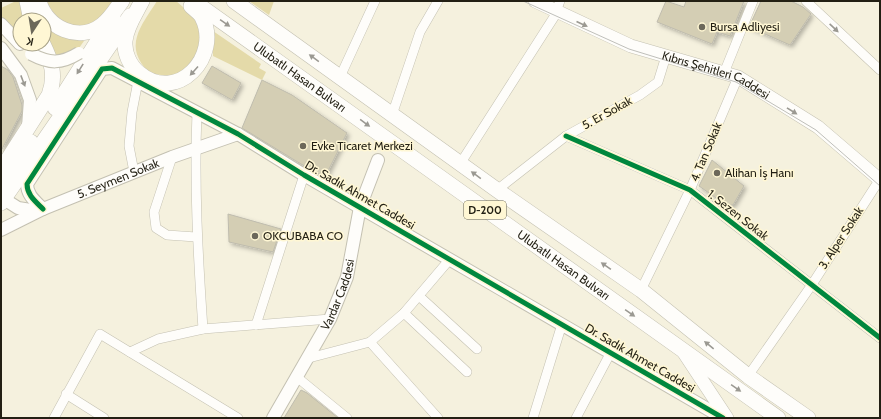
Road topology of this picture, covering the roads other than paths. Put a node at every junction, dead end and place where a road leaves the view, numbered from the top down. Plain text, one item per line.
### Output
1 (27, 1) edge
2 (39, 1) edge
3 (122, 1) edge
4 (141, 1) edge
5 (186, 1) edge
6 (193, 1) edge
7 (234, 1) edge
8 (375, 1) edge
9 (438, 1) edge
10 (534, 1) edge
11 (753, 1) edge
12 (806, 1) edge
13 (558, 6) edge
14 (29, 12) edge
15 (1, 24) edge
16 (102, 33) junction
17 (12, 36) edge
18 (1, 48) edge
19 (29, 52) edge
20 (46, 52) edge
21 (666, 56) junction
22 (880, 70) edge
23 (724, 73) junction
24 (340, 77) junction
25 (738, 77) junction
26 (138, 81) junction
27 (197, 112) junction
28 (392, 114) junction
29 (28, 129) junction
30 (238, 134) junction
31 (566, 136) junction
32 (196, 149) junction
33 (172, 157) junction
34 (378, 160) dead end
35 (460, 164) junction
36 (1, 170) edge
37 (134, 172) junction
38 (304, 175) junction
39 (880, 179) edge
40 (1, 184) edge
41 (497, 190) junction
42 (690, 190) junction
43 (2, 201) edge
44 (360, 207) junction
45 (40, 210) junction
46 (1, 230) edge
47 (196, 237) junction
48 (450, 259) junction
49 (811, 286) junction
50 (641, 290) junction
51 (419, 296) junction
52 (404, 314) junction
53 (330, 319) junction
54 (562, 324) junction
55 (256, 325) junction
56 (203, 329) junction
57 (880, 338) edge
58 (370, 342) junction
59 (477, 350) dead end
60 (683, 351) junction
61 (130, 352) junction
62 (611, 352) junction
63 (309, 358) junction
64 (467, 372) dead end
65 (748, 376) junction
66 (298, 378) junction
67 (66, 394) junction
68 (54, 418) edge
69 (104, 418) edge
70 (238, 418) edge
71 (273, 418) edge
72 (347, 418) edge
73 (438, 418) edge
74 (533, 418) edge
75 (577, 418) edge
76 (723, 418) edge
77 (727, 418) edge
78 (778, 418) edge
79 (808, 418) edge

1 - 14 main road
2 - 3 main road
3 - 16 main road
5 -> 4 main road
4 - 43 main road
6 -> 60 main road, Ulubatlı Hasan Bulvarı / D-200
24 -> 7 main road, Ulubatlı Hasan Bulvarı / D-200
8 - 24 street
9 - 28 street
10 - 13 main road, Kıbrıs Şehitleri Caddesi
11 - 23 street
12 -> 22 street
13 -> 21 main road, Kıbrıs Şehitleri Caddesi
13 - 35 street
15 - 17 street
16 - 19 street, bridge
16 -> 40 main road
18 -> 29 street
20 - 29 main road
21 - 23 main road, Kıbrıs Şehitleri Caddesi
21 - 31 street, 5. Er Sokak
23 - 25 main road, Kıbrıs Şehitleri Caddesi
24 - 28 main road, Ulubatlı Hasan Bulvarı / D-200
25 -> 39 main road, Kıbrıs Şehitleri Caddesi
25 - 42 street, 4. Tan Sokak
26 - 27 street, Dr. Sadık Ahmet Caddesi
26 - 37 street
26 - 45 street, Dr. Sadık Ahmet Caddesi
27 - 30 street, Dr. Sadık Ahmet Caddesi
27 - 32 street
28 - 35 main road, Ulubatlı Hasan Bulvarı / D-200
29 - 36 main road
30 - 32 street, 5. Seymen Sokak
30 - 38 street, Dr. Sadık Ahmet Caddesi
31 - 41 street, 5. Er Sokak
31 - 42 street, 1. Sezen Sokak
32 - 33 street, 5. Seymen Sokak
32 - 47 street
33 - 37 street, 5. Seymen Sokak
33 - 47 street
34 - 44 street, Vardar Caddesi
41 -> 35 main road, Ulubatlı Hasan Bulvarı / D-200
37 - 45 street, 5. Seymen Sokak
38 - 44 street, Dr. Sadık Ahmet Caddesi
38 - 55 street
39 - 49 street, 3. Alper Sokak
50 -> 41 main road, Ulubatlı Hasan Bulvarı / D-200
42 - 49 street, 1. Sezen Sokak
42 - 50 street, 4. Tan Sokak
43 - 45 street
44 - 48 street, Dr. Sadık Ahmet Caddesi
44 - 53 street, Vardar Caddesi
45 - 46 street, 5. Seymen Sokak
47 - 56 street
48 - 51 street
48 - 54 street, Dr. Sadık Ahmet Caddesi
49 - 57 street, 1. Sezen Sokak
49 - 65 street, 3. Alper Sokak
65 -> 50 main road, Ulubatlı Hasan Bulvarı / D-200
51 - 52 street
51 - 59 street
52 - 58 street
52 - 64 street
53 - 55 street
53 - 63 street, Vardar Caddesi
54 - 62 street, Dr. Sadık Ahmet Caddesi
54 - 74 street
55 - 56 street
56 - 61 street
58 - 63 street
58 - 73 street
60 - 77 main road
60 -> 78 main road, Ulubatlı Hasan Bulvarı / D-200
61 - 67 street
61 - 70 street
62 - 75 street
62 - 76 street, Dr. Sadık Ahmet Caddesi
63 - 66 street, Vardar Caddesi
65 - 79 main road, Ulubatlı Hasan Bulvarı / D-200
66 - 71 street, Vardar Caddesi
66 - 72 street
67 - 68 street
67 - 69 street

